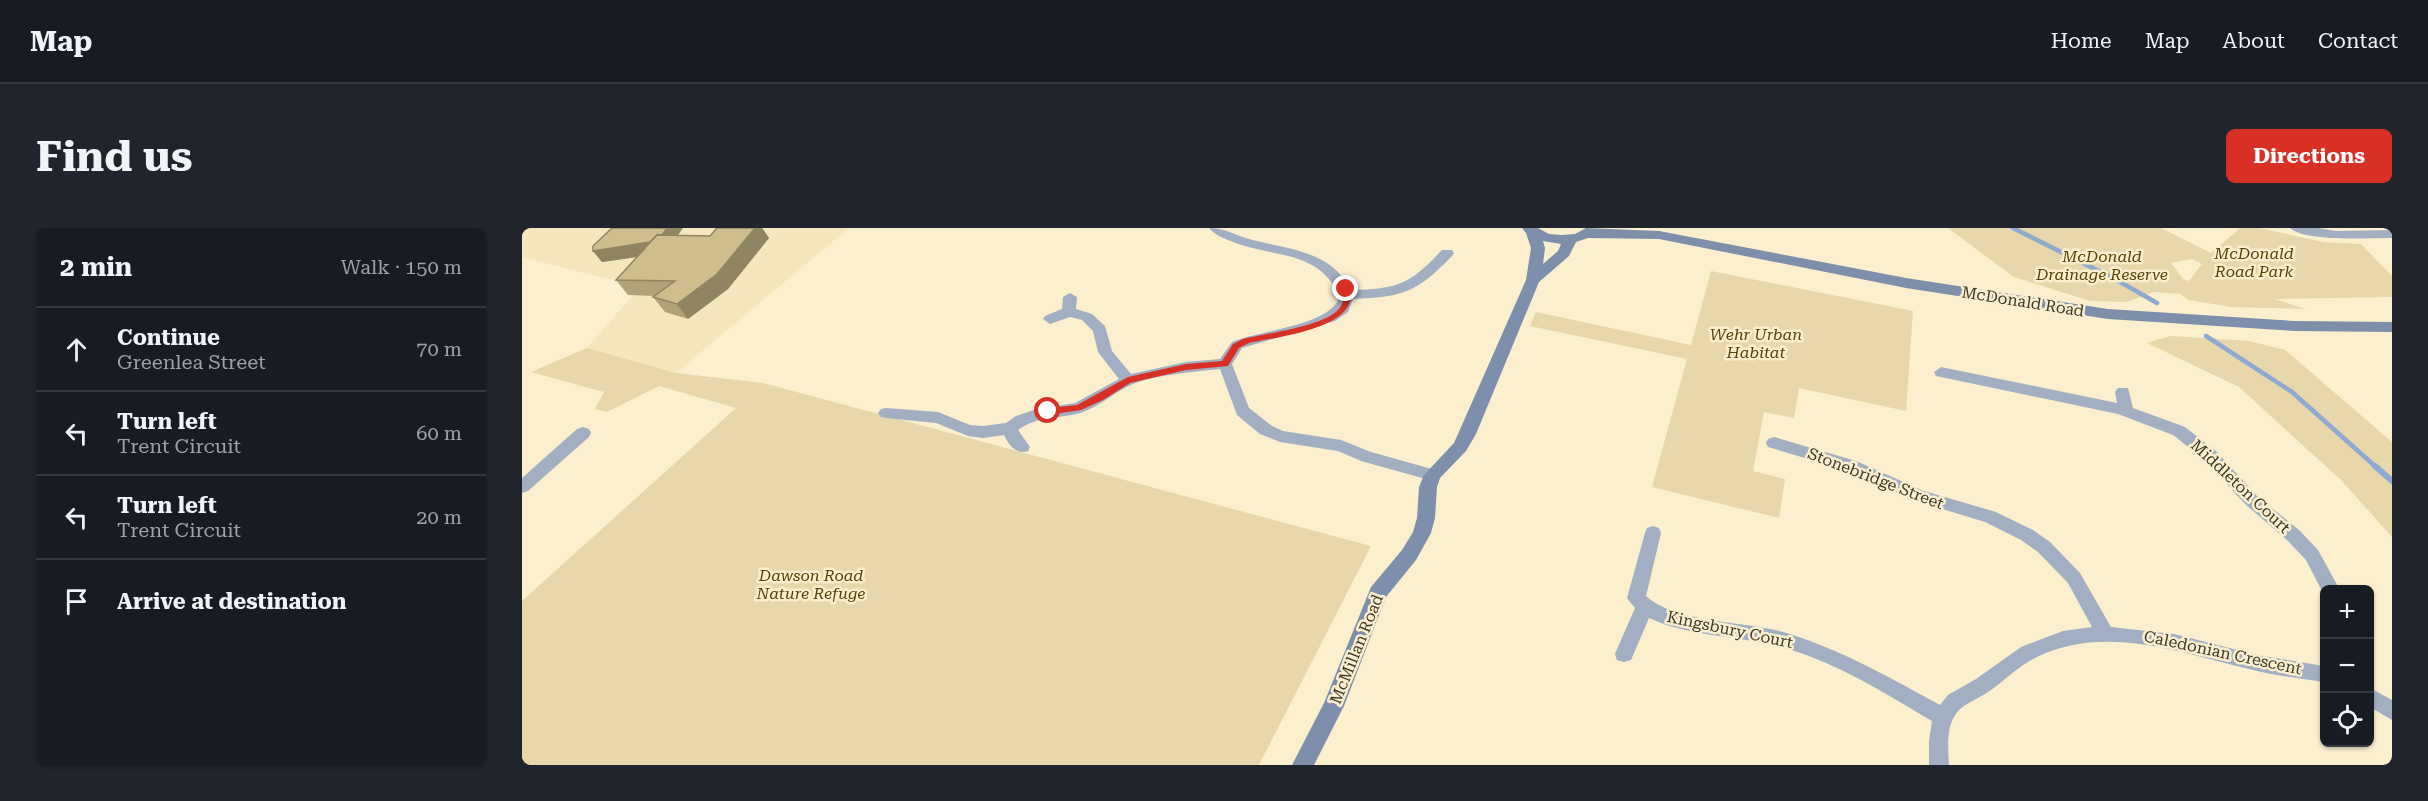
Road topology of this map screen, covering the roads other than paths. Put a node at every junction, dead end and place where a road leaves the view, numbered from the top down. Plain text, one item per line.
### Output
1 (1215, 228) edge
2 (1641, 228) edge
3 (2296, 228) edge
4 (1531, 230) edge
5 (1592, 231) edge
6 (2392, 234) edge
7 (1659, 235) junction
8 (1570, 239) junction
9 (1438, 256) dead end
10 (1533, 280) junction
11 (1347, 295) junction
12 (1050, 319) dead end
13 (2392, 327) edge
14 (1225, 364) junction
15 (1941, 372) dead end
16 (1128, 380) junction
17 (2123, 392) dead end
18 (2127, 411) junction
19 (886, 413) dead end
20 (1011, 428) junction
21 (583, 433) dead end
22 (1774, 443) dead end
23 (1022, 447) dead end
24 (1433, 475) junction
25 (522, 487) edge
26 (1653, 533) dead end
27 (2328, 585) edge
28 (1644, 607) junction
29 (2105, 633) junction
30 (1624, 654) dead end
31 (2320, 673) edge
32 (2374, 700) edge
33 (2392, 711) edge
34 (1943, 717) junction
35 (1303, 765) edge
36 (1939, 765) edge

1 - 11 street
2 - 7 main road, McDonald Road
3 - 6 street
4 - 8 main road
4 - 10 main road
5 - 7 main road, McDonald Road
5 - 8 main road, McDonald Road
7 - 13 main road, McDonald Road
8 - 10 main road
9 - 11 street
10 - 24 main road
11 - 14 street
12 - 16 street
14 - 16 street
14 - 24 street
15 - 18 street, Middleton Court
16 - 20 street
17 - 18 street
18 - 27 street, Middleton Court
19 - 20 street
20 - 23 street
21 - 25 street
22 - 29 street, Stonebridge Street
24 - 35 main road, McMillan Road
26 - 28 street, Kingsbury Court
28 - 30 street, Kingsbury Court
28 - 34 street, Kingsbury Court
29 - 31 street, Caledonian Crescent
29 - 34 street, Caledonian Crescent
32 - 33 street
34 - 36 street

